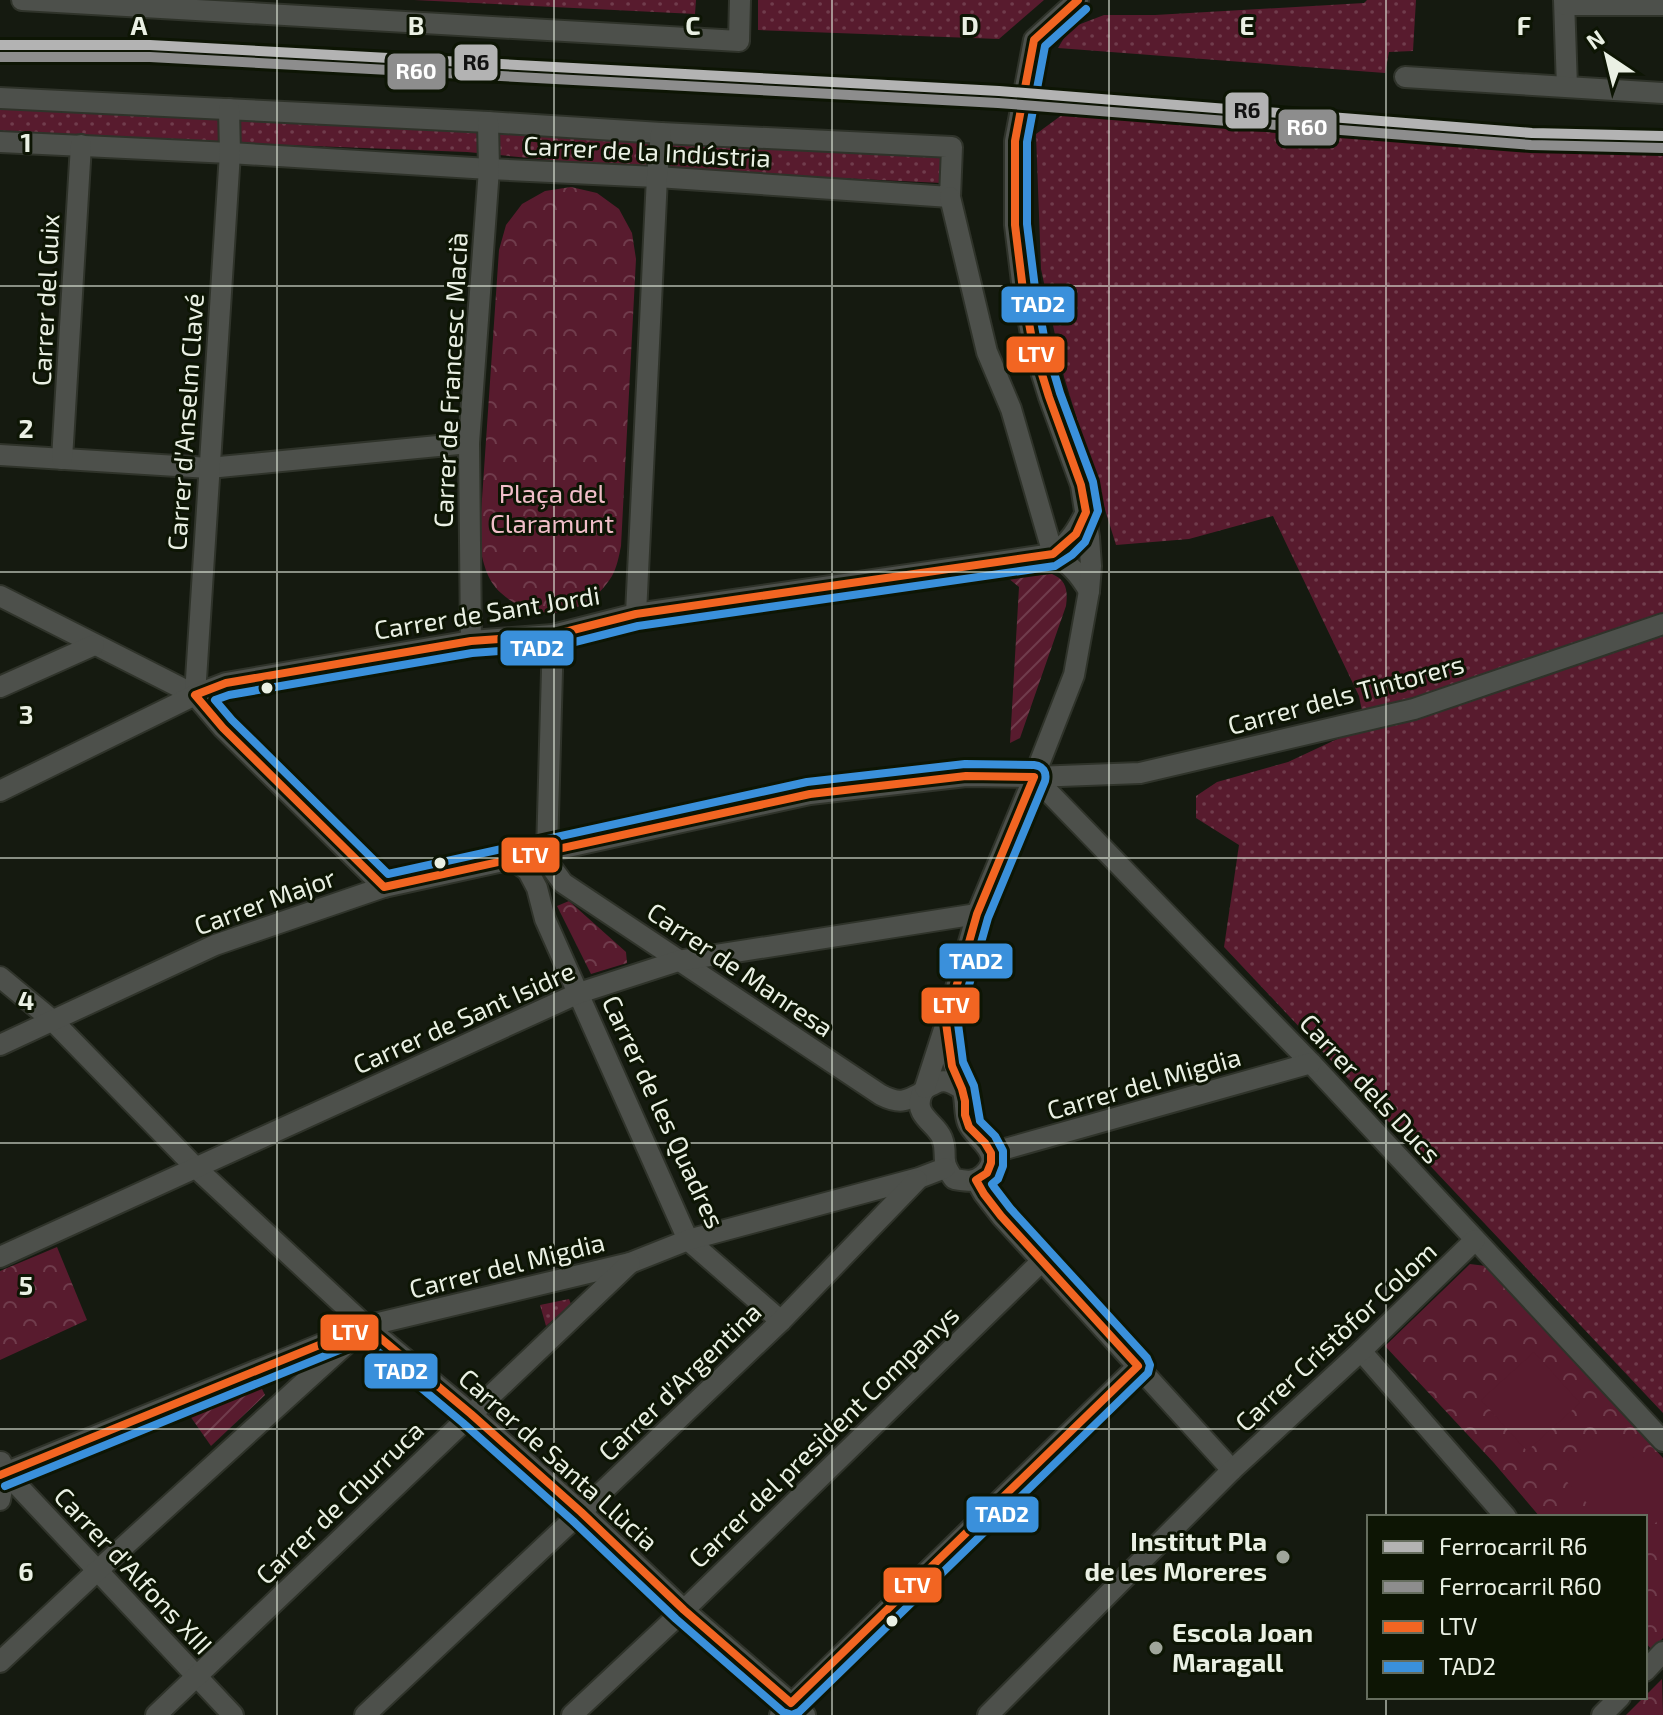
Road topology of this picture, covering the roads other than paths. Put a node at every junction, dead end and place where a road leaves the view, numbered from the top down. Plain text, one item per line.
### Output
1 (22, 0) edge
2 (740, 0) edge
3 (1078, 0) edge
4 (54, 1) edge
5 (1564, 2) edge
6 (1663, 5) edge
7 (1405, 77) dead end
8 (1567, 87) junction
9 (1663, 93) edge
10 (0, 98) edge
11 (229, 109) junction
12 (488, 122) junction
13 (661, 133) junction
14 (0, 142) edge
15 (81, 145) junction
16 (230, 153) junction
17 (489, 169) junction
18 (657, 177) junction
19 (950, 197) junction
20 (469, 443) junction
21 (0, 455) edge
22 (62, 459) junction
23 (209, 468) junction
24 (1086, 512) junction
25 (1053, 554) junction
26 (1089, 591) junction
27 (0, 596) edge
28 (636, 614) junction
29 (1663, 624) edge
30 (553, 635) junction
31 (471, 641) junction
32 (94, 645) junction
33 (0, 687) edge
34 (195, 695) junction
35 (1034, 777) junction
36 (0, 791) edge
37 (544, 852) junction
38 (512, 859) junction
39 (563, 883) junction
40 (384, 887) junction
41 (977, 914) junction
42 (545, 919) junction
43 (678, 961) junction
44 (0, 977) edge
45 (579, 993) junction
46 (52, 1020) junction
47 (946, 1023) junction
48 (0, 1045) edge
49 (1311, 1063) junction
50 (962, 1089) junction
51 (924, 1090) junction
52 (991, 1153) junction
53 (196, 1168) junction
54 (945, 1168) junction
55 (919, 1178) junction
56 (976, 1180) junction
57 (688, 1240) junction
58 (1475, 1240) junction
59 (0, 1257) edge
60 (1042, 1261) junction
61 (630, 1263) junction
62 (781, 1321) junction
63 (366, 1326) junction
64 (1361, 1351) junction
65 (1138, 1366) junction
66 (471, 1414) junction
67 (1663, 1441) edge
68 (2, 1469) edge
69 (1232, 1470) junction
70 (0, 1500) edge
71 (581, 1512) junction
72 (1504, 1515) edge
73 (97, 1571) junction
74 (684, 1610) junction
75 (1663, 1652) edge
76 (0, 1662) edge
77 (1647, 1669) edge
78 (196, 1675) junction
79 (1618, 1699) edge
80 (792, 1711) edge
81 (156, 1715) edge
82 (233, 1715) edge
83 (365, 1715) edge
84 (572, 1715) edge
85 (988, 1715) edge
86 (1602, 1715) edge

1 - 4 street
2 - 4 street
3 - 24 street
5 - 6 street
5 - 8 street
7 - 8 street
8 - 9 street
10 - 11 street, Carrer de la Indústria
11 - 12 street, Carrer de la Indústria
11 - 16 street, Carrer d'Anselm Clavé
12 - 13 street, Carrer de la Indústria
12 - 17 street, Carrer de Francesc Macià
13 - 18 street
13 - 19 street, Carrer de la Indústria
14 - 15 street, Carrer de la Indústria
15 - 16 street, Carrer de la Indústria
15 - 22 street, Carrer del Guix
16 - 17 street, Carrer de la Indústria
16 - 23 street, Carrer d'Anselm Clavé
17 - 18 street, Carrer de la Indústria
17 - 20 street, Carrer de Francesc Macià
18 - 19 street, Carrer de la Indústria
18 - 28 street
19 - 25 street
20 - 23 street
20 - 31 street, Carrer de Francesc Macià
21 - 22 street
22 - 23 street
23 - 34 street, Carrer d'Anselm Clavé
24 - 25 street
24 - 26 street
25 - 26 street
25 - 28 street, Carrer de Sant Jordi
26 - 35 street
27 - 32 street
28 - 30 street, Carrer de Sant Jordi
29 - 35 street, Carrer dels Tintorers
30 - 31 street, Carrer de Sant Jordi
30 - 37 street
31 - 34 street, Carrer de Sant Jordi
32 - 33 street
32 - 34 street
34 - 36 street, Carrer de Sant Jordi
34 - 40 street
35 - 37 street, Carrer Major
35 - 41 street
35 - 49 street, Carrer dels Ducs
37 - 38 street, Carrer Major
37 - 39 street, Carrer de Manresa
38 - 40 street, Carrer Major
38 - 42 street, Carrer de les Quadres
39 - 42 street
39 - 43 street, Carrer de Manresa
40 - 46 street, Carrer Major
41 - 43 street, Carrer de Sant Isidre
41 - 47 street
42 - 45 street, Carrer de les Quadres
43 - 45 street, Carrer de Sant Isidre
43 - 51 street, Carrer de Manresa
44 - 46 street, Carrer de Santa Llùcia
45 - 53 street, Carrer de Sant Isidre
45 - 57 street, Carrer de les Quadres
46 - 48 street, Carrer Major
46 - 53 street, Carrer de Santa Llùcia
47 - 50 street
47 - 51 street
49 - 52 street, Carrer del Migdia
49 - 58 street, Carrer dels Ducs
50 - 51 street, Carrer de Manresa
50 - 52 street
51 - 54 street
52 - 56 street
53 - 59 street, Carrer de Sant Isidre
53 - 63 street, Carrer de Santa Llùcia
54 - 55 street, Carrer del Migdia
54 - 56 street
55 - 57 street, Carrer del Migdia
55 - 62 street, Carrer d'Argentina
56 - 60 street
57 - 61 street, Carrer del Migdia
57 - 62 street, Carrer de les Quadres
58 - 64 street, Carrer Cristòfor Colom
58 - 67 street, Carrer dels Ducs
60 - 65 street
60 - 74 street, Carrer del president Companys
61 - 63 street, Carrer del Migdia
61 - 66 street, Carrer de Churruca
62 - 71 street, Carrer d'Argentina
63 - 66 street, Carrer de Santa Llùcia
63 - 68 street, Carrer del Migdia
63 - 73 street
64 - 69 street, Carrer Cristòfor Colom
64 - 72 street
65 - 69 street
65 - 80 street
66 - 71 street, Carrer de Santa Llùcia
66 - 78 street, Carrer de Churruca
68 - 70 street
68 - 73 street, Carrer d'Alfons XIII
69 - 85 street, Carrer Cristòfor Colom
71 - 74 street, Carrer de Santa Llùcia
71 - 83 street, Carrer d'Argentina
73 - 76 street
73 - 78 street, Carrer d'Alfons XIII
74 - 80 street, Carrer de Santa Llùcia
74 - 84 street, Carrer del president Companys
75 - 77 street
78 - 81 street, Carrer de Churruca
78 - 82 street, Carrer d'Alfons XIII
79 - 86 street

